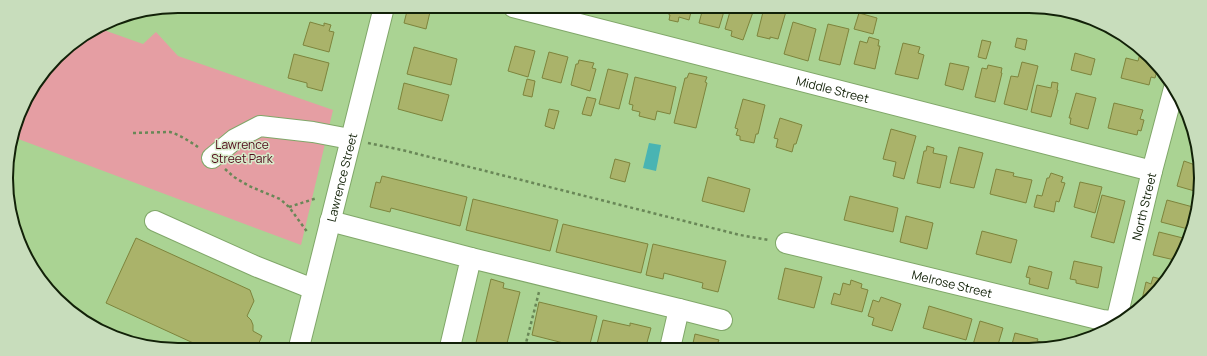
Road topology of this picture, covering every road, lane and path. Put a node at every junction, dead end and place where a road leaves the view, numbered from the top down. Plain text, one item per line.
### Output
1 (382, 13) edge
2 (536, 13) edge
3 (1172, 96) edge
4 (350, 139) junction
5 (212, 158) dead end
6 (1152, 171) junction
7 (317, 198) dead end
8 (289, 207) dead end
9 (155, 220) dead end
10 (330, 221) junction
11 (786, 243) joint
12 (471, 258) junction
13 (313, 289) junction
14 (539, 292) dead end
15 (679, 309) junction
16 (1118, 317) edge
17 (722, 320) dead end
18 (1111, 322) edge
19 (300, 343) edge
20 (451, 343) edge
21 (526, 343) edge
22 (671, 343) edge

1 - 4 street, Lawrence Street
2 - 6 street, Middle Street
3 - 6 street, North Street
4 - 5 street
4 - 10 street, Lawrence Street
4 - 11 path
6 - 16 street, North Street
7 - 8 path
9 - 13 street
10 - 12 street
10 - 13 street, Lawrence Street
11 - 18 street, Melrose Street
12 - 15 street
12 - 20 street
13 - 19 street, Lawrence Street
14 - 21 path
15 - 17 street
15 - 22 street

